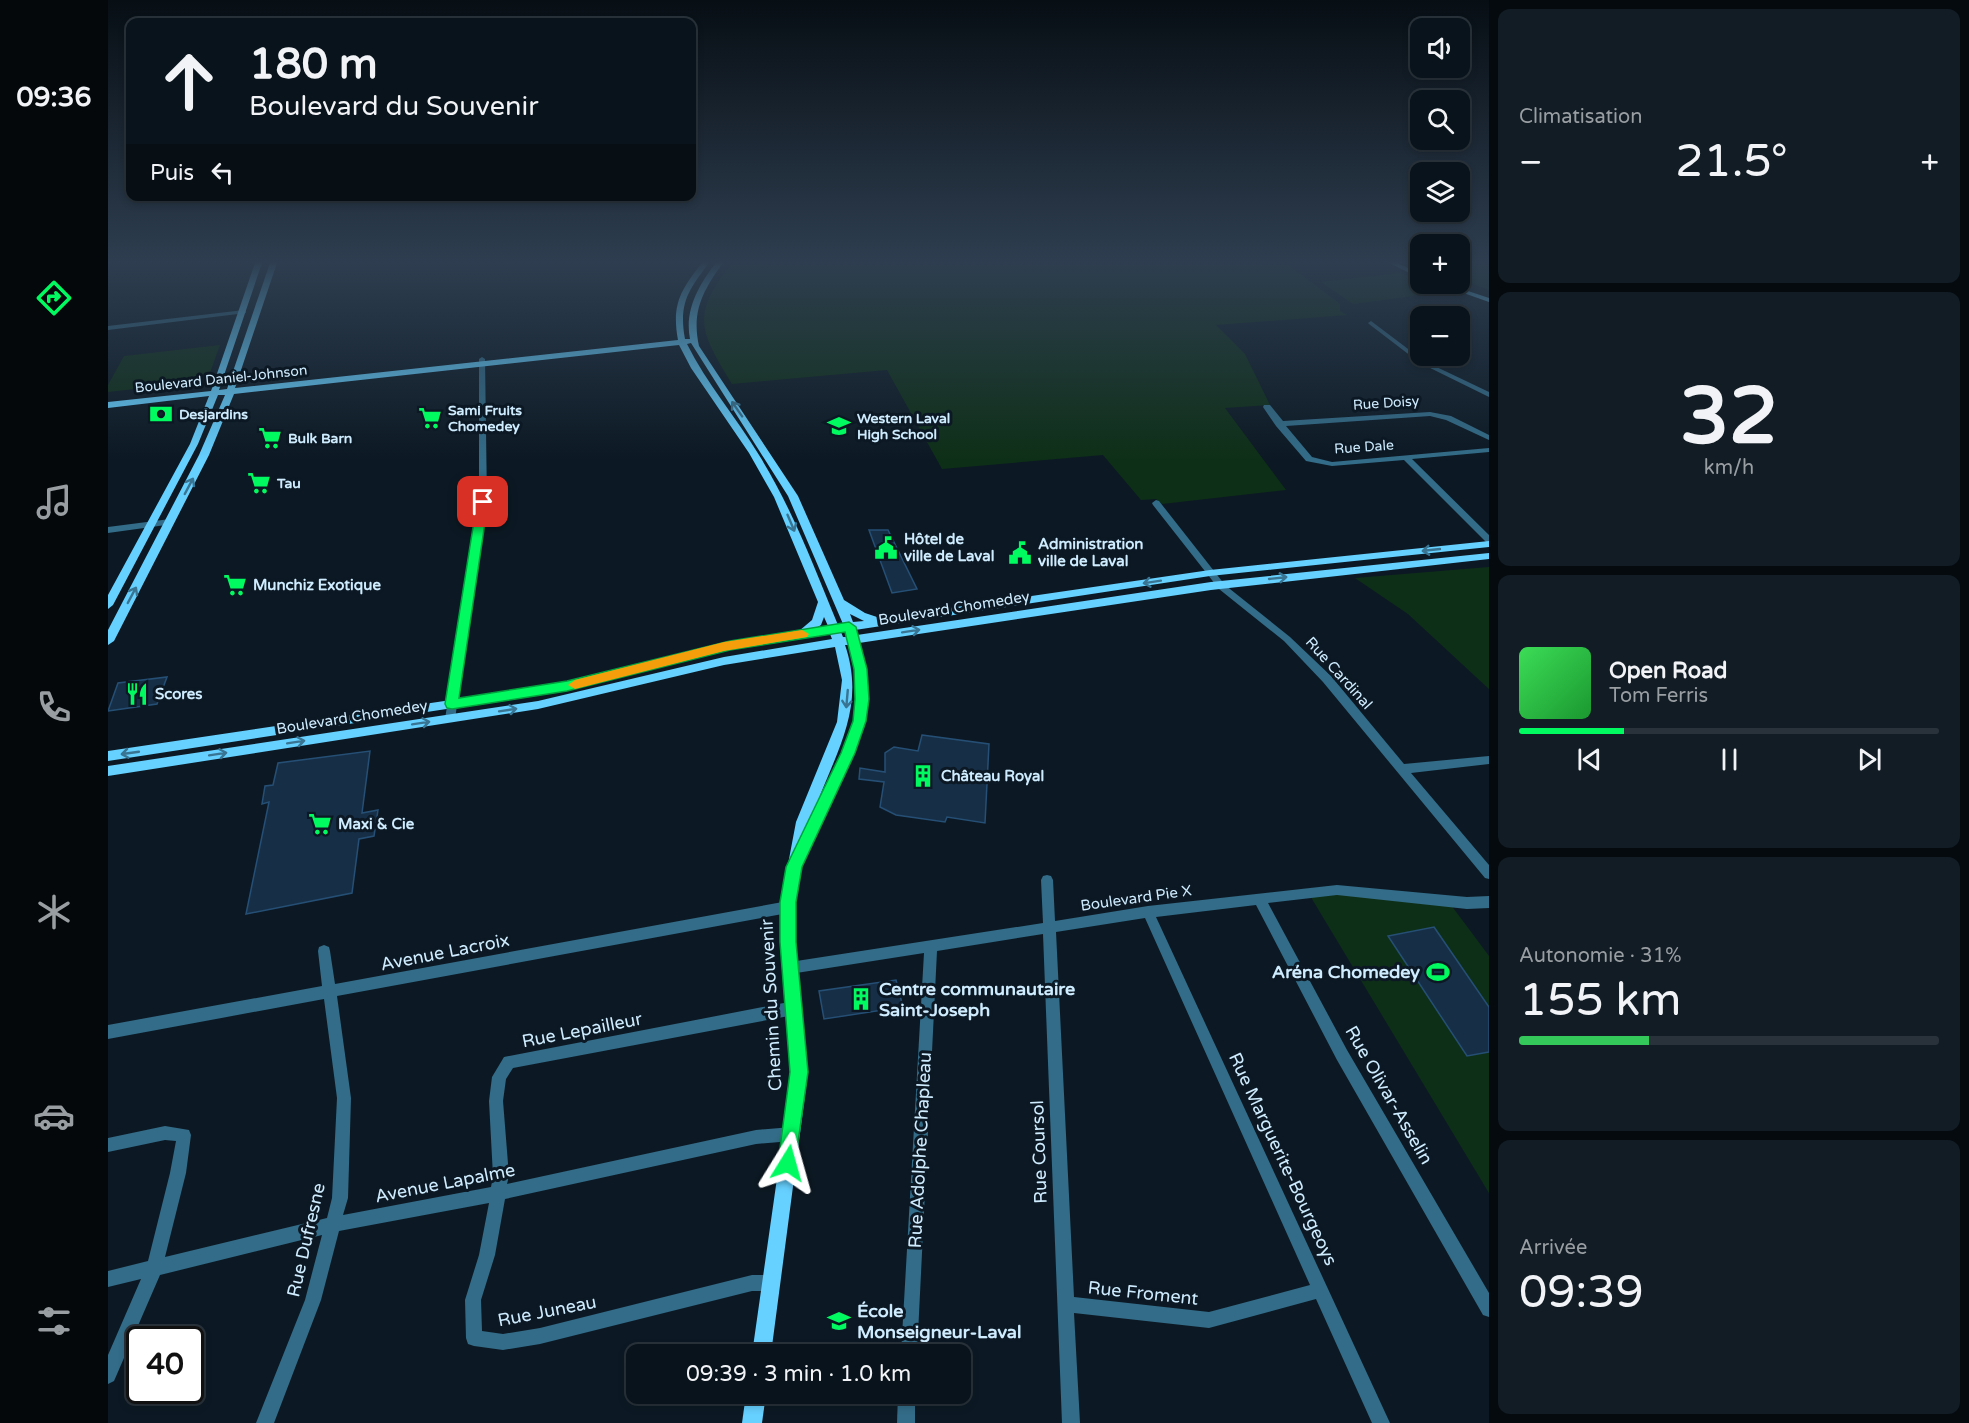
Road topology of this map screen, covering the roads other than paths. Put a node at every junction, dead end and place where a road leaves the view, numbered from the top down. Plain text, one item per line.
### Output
1 (123, 326) edge
2 (239, 326) edge
3 (252, 326) edge
4 (680, 326) edge
5 (694, 326) edge
6 (1375, 326) edge
7 (108, 328) edge
8 (693, 338) junction
9 (682, 340) junction
10 (482, 362) junction
11 (231, 388) junction
12 (216, 390) junction
13 (1489, 395) edge
14 (108, 398) edge
15 (108, 405) edge
16 (1267, 407) dead end
17 (1279, 424) junction
18 (1489, 438) edge
19 (1489, 450) edge
20 (1406, 458) junction
21 (1156, 503) dead end
22 (170, 522) junction
23 (152, 524) junction
24 (108, 530) edge
25 (1489, 542) edge
26 (1489, 556) edge
27 (1210, 573) junction
28 (1220, 585) junction
29 (823, 601) junction
30 (840, 603) junction
31 (108, 605) edge
32 (884, 622) junction
33 (849, 627) junction
34 (800, 634) junction
35 (837, 636) junction
36 (853, 640) junction
37 (108, 641) edge
38 (452, 704) junction
39 (450, 719) junction
40 (108, 756) edge
41 (1489, 760) edge
42 (1402, 769) junction
43 (108, 771) edge
44 (794, 867) junction
45 (1489, 874) edge
46 (1047, 880) dead end
47 (1258, 898) junction
48 (1489, 902) edge
49 (788, 907) junction
50 (1148, 912) junction
51 (1048, 927) junction
52 (932, 946) junction
53 (324, 951) dead end
54 (790, 968) junction
55 (330, 992) junction
56 (794, 1008) junction
57 (108, 1032) edge
58 (792, 1134) junction
59 (108, 1145) edge
60 (499, 1193) junction
61 (332, 1225) junction
62 (154, 1269) junction
63 (108, 1279) edge
64 (771, 1283) junction
65 (1321, 1290) junction
66 (1065, 1304) junction
67 (1489, 1309) edge
68 (762, 1344) edge
69 (910, 1344) edge
70 (108, 1375) edge
71 (755, 1404) edge
72 (907, 1404) edge
73 (265, 1423) edge
74 (752, 1423) edge
75 (906, 1423) edge
76 (1071, 1423) edge
77 (1381, 1423) edge

1 - 7 street
2 - 12 street
3 - 11 street
4 - 9 street
5 - 8 street
6 - 13 street
8 - 9 street, Boulevard Daniel-Johnson
30 -> 8 street
9 - 10 street, Boulevard Daniel-Johnson
9 -> 29 street
10 - 11 street, Boulevard Daniel-Johnson
10 - 38 street
11 - 12 street, Boulevard Daniel-Johnson
22 -> 11 street
12 - 14 street, Boulevard Daniel-Johnson
12 - 15 street, Boulevard Daniel-Johnson
12 - 23 street
16 - 17 street, Rue Dale
17 - 18 street, Rue Doisy
17 - 20 street, Rue Dale
19 - 20 street, Rue Dale
20 - 25 street
21 - 27 street, Rue Cardinal
22 - 23 street
37 -> 22 street
23 - 24 street
23 - 31 street
25 -> 27 street, Boulevard Chomedey
28 -> 26 street, Boulevard Chomedey
27 - 28 street, Rue Cardinal
27 -> 32 street, Boulevard Chomedey
36 -> 28 street, Boulevard Chomedey
28 - 42 street, Rue Cardinal
29 - 34 street
29 - 35 street
30 - 32 street
30 - 33 street
32 - 33 street, Boulevard Chomedey
33 - 35 street, Boulevard Chomedey
33 - 36 street
34 - 35 street, Boulevard Chomedey
34 - 38 street, Boulevard Chomedey
35 - 36 street, Boulevard Chomedey
39 -> 35 street, Boulevard Chomedey
35 -> 44 street
36 - 44 street
38 - 39 street
38 -> 40 street, Boulevard Chomedey
43 -> 39 street, Boulevard Chomedey
41 - 42 street
42 - 45 street, Rue Cardinal
44 - 49 street, Chemin du Souvenir
46 - 51 street, Rue Coursol
47 - 48 street, Boulevard Pie X
47 - 50 street, Boulevard Pie X
47 - 67 street, Rue Olivar-Asselin
49 - 54 street, Chemin du Souvenir
49 - 55 street, Avenue Lacroix
50 - 51 street, Boulevard Pie X
50 - 65 street, Rue Marguerite-Bourgeoys
51 - 52 street, Boulevard Pie X
51 - 66 street, Rue Coursol
52 - 54 street, Boulevard Pie X
52 - 69 street, Rue Adolphe Chapleau
53 - 55 street, Rue Dufresne
54 - 56 street, Chemin du Souvenir
55 - 57 street, Avenue Lacroix
55 - 61 street, Rue Dufresne
56 - 58 street, Chemin du Souvenir
56 - 60 street, Rue Lepailleur
58 - 60 street, Avenue Lapalme
58 - 64 street, Chemin du Souvenir
59 - 62 street
60 - 61 street, Avenue Lapalme
60 - 64 street, Rue Juneau
61 - 62 street, Avenue Lapalme
61 - 73 street, Rue Dufresne
62 - 63 street, Avenue Lapalme
62 - 70 street
64 - 68 street, Chemin du Souvenir
65 - 66 street, Rue Froment
65 - 77 street, Rue Marguerite-Bourgeoys
66 - 76 street, Rue Coursol
71 - 74 street
72 - 75 street

